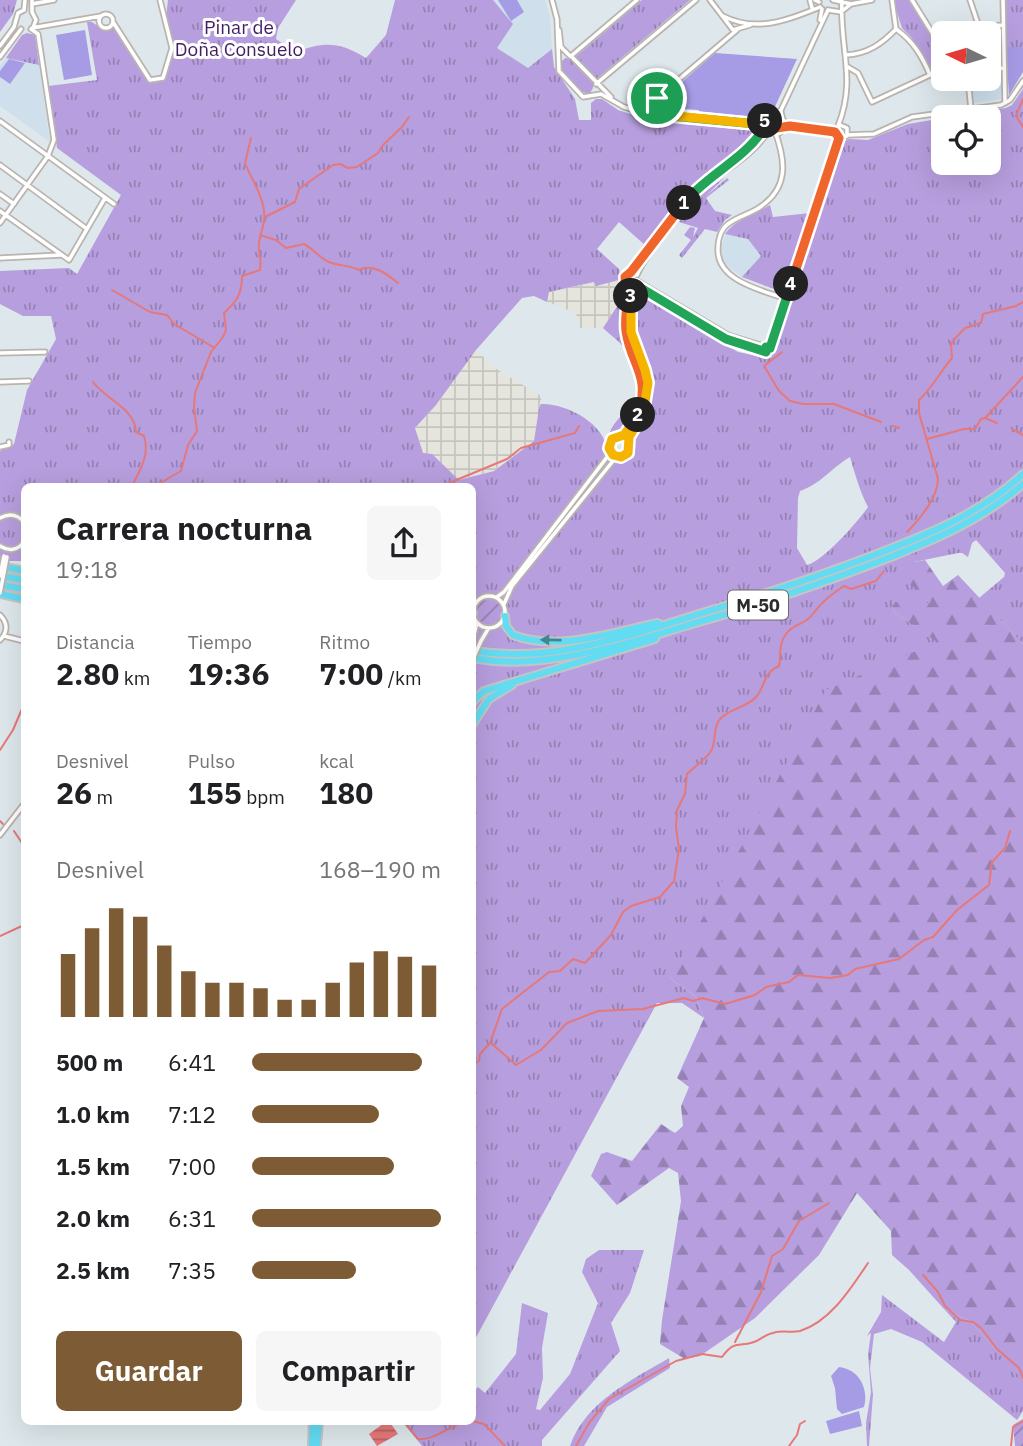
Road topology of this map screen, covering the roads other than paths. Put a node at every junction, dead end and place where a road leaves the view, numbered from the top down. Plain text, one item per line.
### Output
1 (25, 0) edge
2 (54, 0) edge
3 (160, 0) edge
4 (552, 0) edge
5 (637, 0) edge
6 (696, 0) edge
7 (710, 0) edge
8 (833, 0) edge
9 (872, 0) edge
10 (892, 0) edge
11 (912, 0) edge
12 (970, 0) edge
13 (1003, 0) edge
14 (841, 1) edge
15 (32, 2) edge
16 (854, 2) edge
17 (818, 3) edge
18 (24, 10) junction
19 (810, 10) junction
20 (828, 10) junction
21 (32, 12) junction
22 (841, 12) junction
23 (821, 15) junction
24 (101, 16) junction
25 (92, 18) junction
26 (557, 19) junction
27 (16, 20) junction
28 (36, 20) junction
29 (977, 21) edge
30 (113, 22) junction
31 (44, 25) junction
32 (101, 25) junction
33 (819, 25) junction
34 (1003, 25) joint
35 (735, 26) junction
36 (32, 28) junction
37 (21, 29) junction
38 (896, 29) junction
39 (931, 31) edge
40 (38, 34) junction
41 (0, 46) edge
42 (579, 49) junction
43 (566, 51) junction
44 (846, 55) junction
45 (571, 56) junction
46 (0, 57) edge
47 (559, 66) junction
48 (848, 67) junction
49 (1003, 68) joint
50 (930, 75) joint
51 (1023, 81) edge
52 (596, 85) junction
53 (590, 96) junction
54 (657, 98) junction
55 (615, 101) junction
56 (1005, 103) junction
57 (648, 105) junction
58 (994, 105) edge
59 (781, 110) junction
60 (637, 111) junction
61 (646, 113) junction
62 (842, 113) junction
63 (931, 114) edge
64 (660, 115) junction
65 (777, 115) junction
66 (0, 121) edge
67 (769, 126) junction
68 (790, 126) junction
69 (838, 126) junction
70 (847, 127) junction
71 (835, 132) junction
72 (847, 135) junction
73 (858, 135) junction
74 (778, 136) junction
75 (839, 138) junction
76 (48, 156) junction
77 (0, 166) edge
78 (28, 186) junction
79 (0, 194) edge
80 (105, 198) junction
81 (15, 204) junction
82 (114, 204) dead end
83 (0, 211) edge
84 (6, 215) junction
85 (0, 223) edge
86 (87, 229) junction
87 (62, 255) junction
88 (0, 258) edge
89 (631, 272) junction
90 (637, 275) junction
91 (634, 285) junction
92 (786, 299) junction
93 (45, 352) dead end
94 (0, 353) edge
95 (0, 382) edge
96 (29, 382) dead end
97 (622, 437) junction
98 (628, 441) junction
99 (9, 442) dead end
100 (0, 447) edge
101 (611, 452) junction
102 (617, 456) junction
103 (1023, 474) edge
104 (1023, 484) edge
105 (0, 518) edge
106 (21, 519) edge
107 (21, 545) edge
108 (1, 547) edge
109 (9, 550) junction
110 (6, 556) junction
111 (0, 566) edge
112 (21, 570) edge
113 (0, 576) edge
114 (21, 580) edge
115 (0, 585) edge
116 (21, 588) edge
117 (0, 593) edge
118 (21, 597) edge
119 (497, 597) junction
120 (737, 602) junction
121 (503, 604) junction
122 (476, 607) edge
123 (747, 608) junction
124 (0, 615) edge
125 (505, 617) junction
126 (477, 623) joint
127 (476, 627) edge
128 (488, 629) junction
129 (2, 638) edge
130 (21, 641) edge
131 (476, 651) edge
132 (476, 652) edge
133 (476, 660) edge
134 (529, 676) junction
135 (476, 698) edge
136 (476, 719) edge
137 (21, 808) edge
138 (0, 835) edge
139 (313, 1425) edge
140 (318, 1425) edge
141 (315, 1446) edge

1 - 18 street
2 - 15 street
3 - 30 street
4 - 26 street
5 - 42 street
6 - 52 street
7 - 35 street
8 - 14 street
8 - 20 street
9 - 16 street
10 - 38 street
11 - 39 street
12 - 29 street
13 - 34 street
14 - 16 street
14 - 22 street
15 - 21 street
16 - 22 street
17 - 19 street
17 - 20 street
17 - 23 street
18 - 21 street
18 - 27 street
19 - 23 street
19 - 35 street
20 - 22 street
20 - 33 street
21 - 28 street
22 - 44 street
23 - 33 street
24 - 25 street
24 - 30 street
24 - 32 street
25 - 31 street
25 - 32 street
26 - 43 street
26 - 47 street
27 - 37 street
27 - 41 street
28 - 31 street
28 - 36 street
30 - 32 street
31 - 36 street
31 - 40 street
33 - 59 street
34 - 49 street
35 - 54 street
36 - 37 street
36 - 40 street
37 - 46 street
38 - 44 street
38 - 50 street
40 - 76 street
42 - 43 street
42 - 45 street
43 - 45 street
44 - 48 street
45 - 47 street
45 - 52 street
47 - 53 street
48 - 50 street
48 - 62 street
49 - 56 street
51 - 56 street
52 - 53 street
52 - 55 street
53 - 55 street
54 - 57 street
54 - 64 street
55 - 60 street
56 - 58 street
57 - 60 street
57 - 61 street
59 - 65 street
59 - 68 street
60 - 61 street
61 - 64 street
62 - 69 street
62 - 70 street
63 - 73 street
64 - 67 street
65 - 67 street
65 - 67 street
66 - 76 street
67 - 68 street
67 - 74 street
67 - 89 street
67 - 90 street
68 - 71 street
68 - 74 street
69 - 70 street
69 - 71 street
70 - 72 street
70 - 73 street
71 - 75 street
72 - 73 street
72 - 75 street
74 - 92 street
75 - 92 street
76 - 78 street
76 - 80 street
77 - 78 street
78 - 81 street
78 - 86 street
79 - 81 street
80 - 82 street
80 - 86 street
81 - 84 street
83 - 84 street
84 - 85 street
84 - 87 street
86 - 87 street
87 - 88 street
89 - 90 street
89 - 91 street
90 - 91 street
91 - 92 street
91 - 97 street
91 - 98 street
93 - 94 street
95 - 96 street
97 - 98 street
97 - 101 street
98 - 102 street
99 - 100 street
101 - 102 street
101 - 119 street
102 - 121 street
103 - 120 highway, M-50
104 - 123 highway, M-50
105 - 106 street
107 - 109 street
108 - 109 street
108 - 110 street
109 - 110 street
110 - 113 street, bridge
110 - 117 street, bridge
111 - 112 highway
113 - 114 highway
115 - 116 highway
117 - 118 highway
119 - 121 street
119 - 122 street
120 -> 125 highway
120 - 131 highway, M-50
121 - 125 street
123 - 133 highway, M-50
123 - 134 highway
124 - 129 street
125 - 128 street
126 - 127 street
126 - 128 street
128 - 132 street, bridge
129 - 130 street
134 - 135 highway
134 - 136 highway
137 - 138 street
139 - 141 highway
140 - 141 highway

